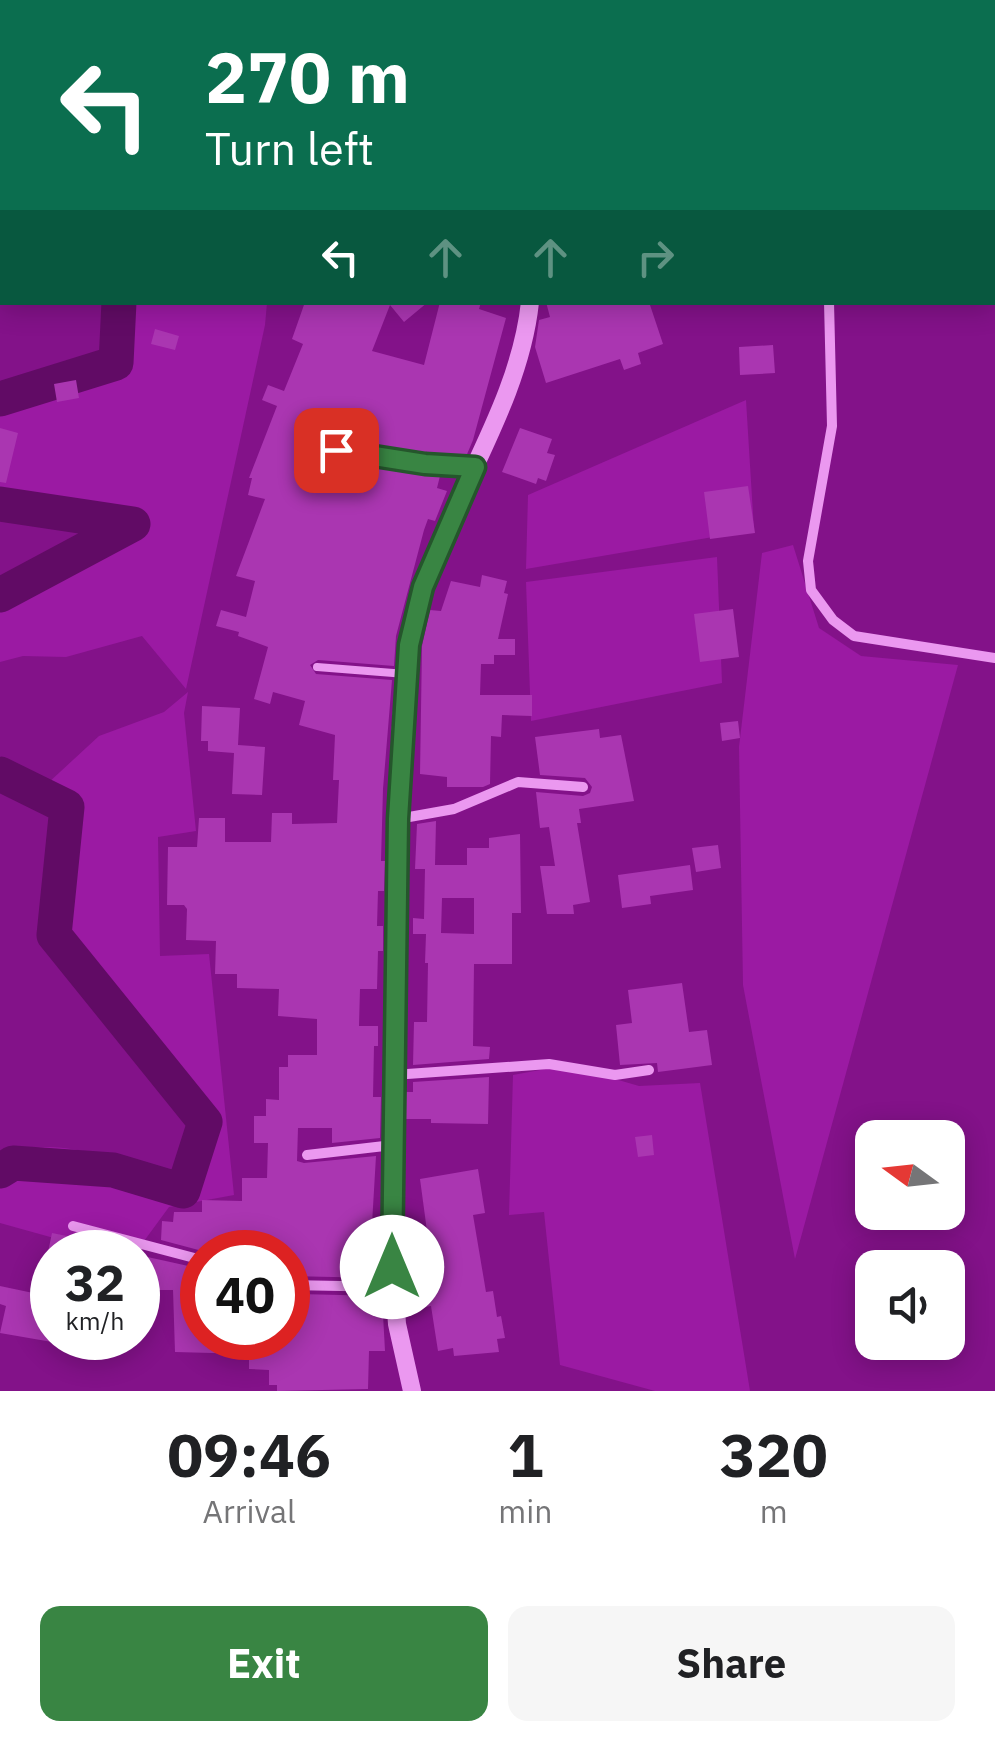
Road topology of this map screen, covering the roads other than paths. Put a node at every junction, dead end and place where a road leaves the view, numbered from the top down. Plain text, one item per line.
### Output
1 (530, 305) edge
2 (829, 305) edge
3 (336, 450) dead end
4 (475, 467) junction
5 (995, 658) edge
6 (317, 666) dead end
7 (406, 674) junction
8 (583, 786) dead end
9 (398, 819) junction
10 (649, 1070) dead end
11 (393, 1075) junction
12 (392, 1146) junction
13 (307, 1155) dead end
14 (73, 1226) dead end
15 (180, 1254) edge
16 (310, 1285) edge
17 (394, 1286) junction
18 (412, 1391) edge

1 - 4 street
2 - 5 street
3 - 4 lane
4 - 7 street
6 - 7 lane
7 - 9 street
8 - 9 street
9 - 11 street
10 - 11 street
11 - 12 street
12 - 13 street
12 - 17 street
14 - 15 street
16 - 17 street
17 - 18 street

